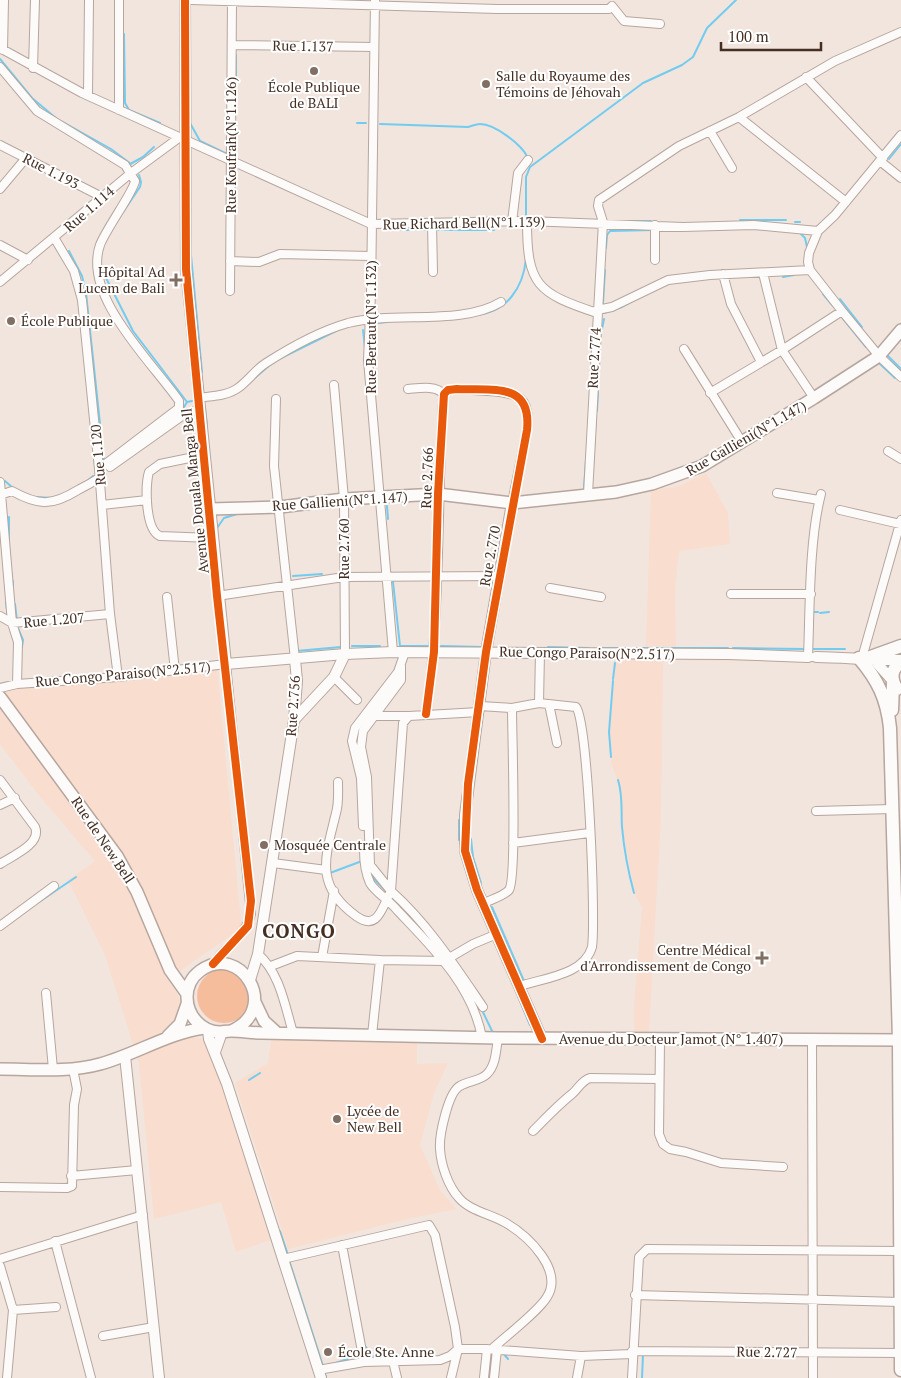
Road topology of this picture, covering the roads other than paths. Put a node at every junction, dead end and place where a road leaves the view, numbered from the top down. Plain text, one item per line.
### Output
1 (4, 0) edge
2 (35, 0) edge
3 (89, 0) edge
4 (119, 0) edge
5 (185, 0) edge
6 (191, 0) edge
7 (232, 0) edge
8 (520, 0) edge
9 (301, 1) edge
10 (375, 3) edge
11 (612, 3) edge
12 (441, 4) edge
13 (519, 9) junction
14 (660, 24) dead end
15 (901, 32) edge
16 (232, 45) junction
17 (374, 47) junction
18 (2, 49) edge
19 (0, 67) edge
20 (33, 68) junction
21 (806, 77) junction
22 (88, 96) junction
23 (119, 110) junction
24 (739, 117) junction
25 (710, 131) junction
26 (901, 135) edge
27 (182, 138) junction
28 (0, 145) edge
29 (26, 158) junction
30 (231, 159) junction
31 (881, 159) junction
32 (528, 160) dead end
33 (732, 168) dead end
34 (131, 173) junction
35 (901, 178) edge
36 (0, 189) edge
37 (102, 197) junction
38 (846, 202) junction
39 (527, 221) junction
40 (512, 222) junction
41 (604, 222) junction
42 (370, 224) junction
43 (432, 224) junction
44 (655, 225) junction
45 (818, 231) junction
46 (55, 239) junction
47 (0, 245) edge
48 (371, 256) junction
49 (28, 260) junction
50 (655, 260) dead end
51 (230, 261) junction
52 (810, 270) junction
53 (433, 272) dead end
54 (763, 273) junction
55 (723, 274) junction
56 (0, 282) edge
57 (230, 290) dead end
58 (501, 302) dead end
59 (597, 311) junction
60 (842, 311) junction
61 (369, 318) junction
62 (901, 330) edge
63 (684, 349) dead end
64 (782, 350) junction
65 (879, 356) junction
66 (761, 362) junction
67 (901, 377) edge
68 (334, 385) dead end
69 (408, 389) dead end
70 (710, 393) junction
71 (444, 394) junction
72 (198, 398) junction
73 (814, 398) junction
74 (276, 399) dead end
75 (199, 408) junction
76 (742, 442) junction
77 (888, 450) dead end
78 (204, 454) junction
79 (901, 459) edge
80 (100, 473) junction
81 (0, 482) edge
82 (777, 493) dead end
83 (1, 494) edge
84 (438, 494) junction
85 (588, 494) junction
86 (380, 497) junction
87 (344, 499) junction
88 (147, 500) junction
89 (512, 503) junction
90 (102, 505) junction
91 (280, 507) junction
92 (210, 509) junction
93 (840, 510) dead end
94 (900, 522) edge
95 (212, 538) junction
96 (436, 575) junction
97 (387, 576) junction
98 (499, 576) junction
99 (344, 578) junction
100 (286, 586) junction
101 (550, 588) dead end
102 (731, 594) dead end
103 (811, 594) junction
104 (218, 596) junction
105 (167, 597) dead end
106 (601, 597) dead end
107 (110, 614) junction
108 (0, 616) edge
109 (12, 624) junction
110 (901, 646) edge
111 (393, 652) junction
112 (405, 652) junction
113 (434, 652) junction
114 (486, 652) junction
115 (540, 652) junction
116 (345, 654) junction
117 (812, 657) junction
118 (295, 659) junction
119 (865, 659) junction
120 (901, 661) edge
121 (226, 664) junction
122 (401, 666) junction
123 (175, 671) junction
124 (118, 677) junction
125 (334, 677) junction
126 (17, 684) junction
127 (895, 685) edge
128 (0, 688) edge
129 (0, 697) edge
130 (357, 700) dead end
131 (539, 703) junction
132 (549, 704) junction
133 (512, 708) junction
134 (479, 709) junction
135 (426, 714) junction
136 (373, 716) junction
137 (409, 716) junction
138 (294, 720) junction
139 (890, 728) junction
140 (557, 743) dead end
141 (0, 780) edge
142 (338, 782) dead end
143 (15, 798) junction
144 (0, 805) edge
145 (892, 809) junction
146 (816, 811) dead end
147 (589, 833) junction
148 (514, 843) junction
149 (898, 856) edge
150 (272, 863) junction
151 (0, 864) edge
152 (326, 870) junction
153 (54, 886) dead end
154 (334, 891) junction
155 (389, 895) junction
156 (482, 904) junction
157 (0, 926) edge
158 (496, 934) junction
159 (258, 954) junction
160 (322, 957) junction
161 (447, 959) junction
162 (380, 960) junction
163 (213, 964) junction
164 (271, 966) junction
165 (250, 980) junction
166 (520, 986) junction
167 (46, 993) dead end
168 (187, 999) junction
169 (254, 1002) junction
170 (483, 1007) dead end
171 (206, 1029) junction
172 (227, 1031) junction
173 (277, 1033) junction
174 (293, 1034) junction
175 (372, 1035) junction
176 (168, 1036) junction
177 (492, 1038) junction
178 (542, 1039) junction
179 (660, 1040) junction
180 (812, 1040) junction
181 (900, 1040) edge
182 (215, 1052) junction
183 (125, 1056) junction
184 (0, 1069) edge
185 (53, 1069) junction
186 (74, 1069) junction
187 (659, 1079) junction
188 (533, 1131) dead end
189 (900, 1152) edge
190 (782, 1167) dead end
191 (137, 1170) junction
192 (71, 1176) junction
193 (0, 1187) edge
194 (143, 1215) junction
195 (55, 1242) junction
196 (342, 1245) junction
197 (814, 1250) junction
198 (901, 1251) edge
199 (0, 1259) edge
200 (283, 1259) junction
201 (0, 1266) edge
202 (636, 1295) junction
203 (814, 1300) junction
204 (900, 1302) edge
205 (56, 1307) dead end
206 (13, 1310) junction
207 (154, 1327) junction
208 (103, 1336) dead end
209 (492, 1349) junction
210 (458, 1350) junction
211 (632, 1352) junction
212 (814, 1352) junction
213 (901, 1353) edge
214 (580, 1356) junction
215 (393, 1361) junction
216 (364, 1362) junction
217 (901, 1370) edge
218 (320, 1374) edge
219 (7, 1378) edge
220 (91, 1378) edge
221 (159, 1378) edge
222 (397, 1378) edge
223 (450, 1378) edge
224 (484, 1378) edge
225 (494, 1378) edge
226 (577, 1378) edge
227 (632, 1378) edge
228 (813, 1378) edge

1 - 18 street
2 - 20 street
3 - 22 street
4 - 23 street
5 - 27 street, Avenue Douala Manga Bell
6 - 7 street
7 - 9 street
7 - 16 street, Rue Koufrah(N°1.126)
8 - 13 street
9 - 10 street
10 - 12 street
10 - 17 street, Rue Bertaut(N°1.132)
11 - 13 street
11 - 14 street
12 - 13 street
15 - 21 street, Rue 2.774
16 - 17 street, Rue 1.137
16 - 30 street, Rue Koufrah(N°1.126)
17 - 42 street, Rue Bertaut(N°1.132)
18 - 20 street, Rue Richard Bell(N°1.139)
19 - 34 street
20 - 22 street, Rue Richard Bell(N°1.139)
21 - 24 street, Rue 2.774
21 - 31 street
22 - 23 street, Rue Richard Bell(N°1.139)
23 - 27 street, Rue Richard Bell(N°1.139)
24 - 25 street, Rue 2.774
24 - 38 street
25 - 33 street
25 - 41 street, Rue 2.774
26 - 31 street
27 - 30 street, Rue Richard Bell(N°1.139)
27 - 34 street, Rue 1.114
27 - 72 street, Avenue Douala Manga Bell
28 - 29 street, Rue 1.193
29 - 36 street
29 - 37 street, Rue 1.193
30 - 42 street, Rue Richard Bell(N°1.139)
30 - 51 street, Rue Koufrah(N°1.126)
31 - 35 street
31 - 38 street
32 - 40 street
34 - 37 street, Rue 1.114
34 - 80 street
37 - 46 street, Rue 1.114
38 - 45 street
39 - 40 street, Rue Richard Bell(N°1.139)
39 - 41 street, Rue Richard Bell(N°1.139)
39 - 59 street
40 - 43 street, Rue Richard Bell(N°1.139)
41 - 44 street, Rue Richard Bell(N°1.139)
41 - 59 street, Rue 2.774
42 - 43 street, Rue Richard Bell(N°1.139)
42 - 48 street, Rue Bertaut(N°1.132)
43 - 53 street
44 - 45 street, Rue Richard Bell(N°1.139)
44 - 50 street
45 - 52 street
46 - 49 street, Rue 1.114
46 - 80 street, Rue 1.120
47 - 49 street
48 - 51 street
48 - 61 street, Rue Bertaut(N°1.132)
49 - 56 street, Rue 1.114
51 - 57 street, Rue Koufrah(N°1.126)
52 - 54 street
52 - 60 street
54 - 55 street
54 - 64 street
55 - 59 street
55 - 66 street
58 - 61 street
59 - 85 street, Rue 2.774
60 - 64 street
60 - 65 street
61 - 72 street
61 - 86 street, Rue Bertaut(N°1.132)
62 - 65 main road, Rue Gallieni(N°1.147)
63 - 70 street
64 - 66 street
64 - 73 street
65 - 67 street
65 - 73 main road, Rue Gallieni(N°1.147)
66 - 70 street
68 - 87 street, Rue 2.760
69 - 71 street
70 - 76 street
71 - 84 street, Rue 2.766
71 - 89 street, Rue 2.770
72 - 75 street, Avenue Douala Manga Bell
73 - 76 main road, Rue Gallieni(N°1.147)
74 - 91 street, Rue 2.756
75 - 78 street, Avenue Douala Manga Bell
75 - 80 street
76 - 85 main road, Rue Gallieni(N°1.147)
77 - 79 street
78 - 88 street
78 - 92 street, Avenue Douala Manga Bell
80 - 83 street
80 - 90 street, Rue 1.120
81 - 83 street
82 - 103 street
83 - 109 street
84 - 86 main road, Rue Gallieni(N°1.147)
84 - 89 main road, Rue Gallieni(N°1.147)
84 - 96 street, Rue 2.766
85 - 89 main road, Rue Gallieni(N°1.147)
86 - 87 main road, Rue Gallieni(N°1.147)
86 - 97 street, Rue Bertaut(N°1.132)
87 - 91 main road, Rue Gallieni(N°1.147)
87 - 99 street, Rue 2.760
88 - 90 street
88 - 95 street
89 - 98 street, Rue 2.770
90 - 107 street, Rue 1.120
91 - 92 main road, Rue Gallieni(N°1.147)
91 - 100 street, Rue 2.756
92 - 95 street, Avenue Douala Manga Bell
93 - 94 street
94 - 119 street
95 - 104 street, Avenue Douala Manga Bell
96 - 97 street
96 - 98 street
96 - 113 street, Rue 2.766
97 - 99 street
97 - 111 street, Rue Bertaut(N°1.132)
98 - 114 street, Rue 2.770
99 - 100 street
99 - 116 street, Rue 2.760
100 - 104 street
100 - 118 street, Rue 2.756
101 - 106 street
102 - 103 street
103 - 117 street
104 - 121 street, Avenue Douala Manga Bell
105 - 123 street
107 - 109 street, Rue 1.207
107 - 124 street, Rue 1.120
108 - 109 street, Rue 1.207
109 - 126 street
110 - 119 main road
111 - 112 street, Rue Congo Paraiso(N°2.517)
111 - 116 street, Rue Congo Paraiso(N°2.517)
112 - 113 street, Rue Congo Paraiso(N°2.517)
112 - 122 street
113 - 114 street, Rue Congo Paraiso(N°2.517)
113 - 135 street, Rue 2.766
114 - 115 street, Rue Congo Paraiso(N°2.517)
114 - 134 street, Rue 2.770
115 - 117 street, Rue Congo Paraiso(N°2.517)
115 - 131 street
116 - 118 street, Rue Congo Paraiso(N°2.517)
116 - 125 street
117 - 119 street, Rue Congo Paraiso(N°2.517)
118 - 121 street, Rue Congo Paraiso(N°2.517)
118 - 138 street, Rue 2.756
119 - 120 street, Rue Congo Paraiso(N°2.517)
119 - 127 street
119 - 139 main road
120 - 127 main road
121 - 123 street, Rue Congo Paraiso(N°2.517)
121 - 163 street, Avenue Douala Manga Bell
122 - 136 street
122 - 155 street
123 - 124 street, Rue Congo Paraiso(N°2.517)
124 - 126 street, Rue Congo Paraiso(N°2.517)
125 - 130 street
125 - 138 street
126 - 128 street, Rue Congo Paraiso(N°2.517)
127 - 139 main road
129 - 168 main road, Rue de New Bell
131 - 132 street
131 - 133 street
132 - 140 street
132 - 147 street
133 - 134 street
133 - 148 street
134 - 135 street
134 - 156 street, Rue 2.770
135 - 137 street
136 - 137 street
136 - 155 street
137 - 155 street
138 - 150 street, Rue 2.756
139 - 145 main road
141 - 143 street
142 - 152 street
143 - 144 street
143 - 151 street
145 - 146 street
145 - 149 main road
147 - 148 street
147 - 166 street
148 - 156 street
149 - 181 main road
150 - 152 street
150 - 159 street, Rue 2.756
152 - 154 street
153 - 157 street
154 - 155 street
154 - 160 street
155 - 161 street
156 - 158 street, Rue 2.770
158 - 161 street
158 - 166 street, Rue 2.770
159 - 164 street
159 - 165 street, Rue 2.756
160 - 162 street
160 - 164 street
161 - 162 street
161 - 170 street
161 - 177 street
162 - 175 street
163 - 165 main road
163 - 168 main road
164 - 174 street
165 - 169 main road
166 - 178 street, Rue 2.770
167 - 185 street
168 - 171 main road
168 - 176 main road
169 - 172 main road
169 - 173 main road
171 - 172 main road
171 - 176 main road
171 - 182 street
172 - 173 main road, Avenue du Docteur Jamot (N° 1.407)
172 - 182 street
173 - 174 main road, Avenue du Docteur Jamot (N° 1.407)
174 - 175 main road, Avenue du Docteur Jamot (N° 1.407)
175 - 177 main road, Avenue du Docteur Jamot (N° 1.407)
176 - 183 main road
177 - 178 main road, Avenue du Docteur Jamot (N° 1.407)
177 - 209 street
178 - 179 main road, Avenue du Docteur Jamot (N° 1.407)
179 - 180 main road, Avenue du Docteur Jamot (N° 1.407)
179 - 187 street
180 - 181 main road, Avenue du Docteur Jamot (N° 1.407)
180 - 197 street
181 - 189 main road
182 - 200 street
183 - 186 main road
183 - 191 street
184 - 185 main road
185 - 186 main road
186 - 192 street
187 - 188 street
187 - 190 street
189 - 198 main road
191 - 192 street
191 - 194 street
192 - 193 street
194 - 195 street
194 - 207 street
195 - 199 street
195 - 220 street
196 - 200 street
196 - 210 street
196 - 216 street
197 - 198 street
197 - 202 street
197 - 203 street
198 - 204 main road
200 - 218 street
201 - 206 street
202 - 203 street
202 - 211 street
203 - 204 street
203 - 212 street
204 - 213 main road
205 - 206 street
206 - 219 street
207 - 208 street
207 - 221 street
209 - 210 street, Rue 2.727
209 - 214 street, Rue 2.727
209 - 224 street
209 - 225 street
210 - 215 street
210 - 223 street
211 - 212 street, Rue 2.727
211 - 214 street, Rue 2.727
211 - 227 street
212 - 213 street, Rue 2.727
212 - 228 street
213 - 217 main road
214 - 226 street
215 - 216 street
215 - 222 street
216 - 218 street

